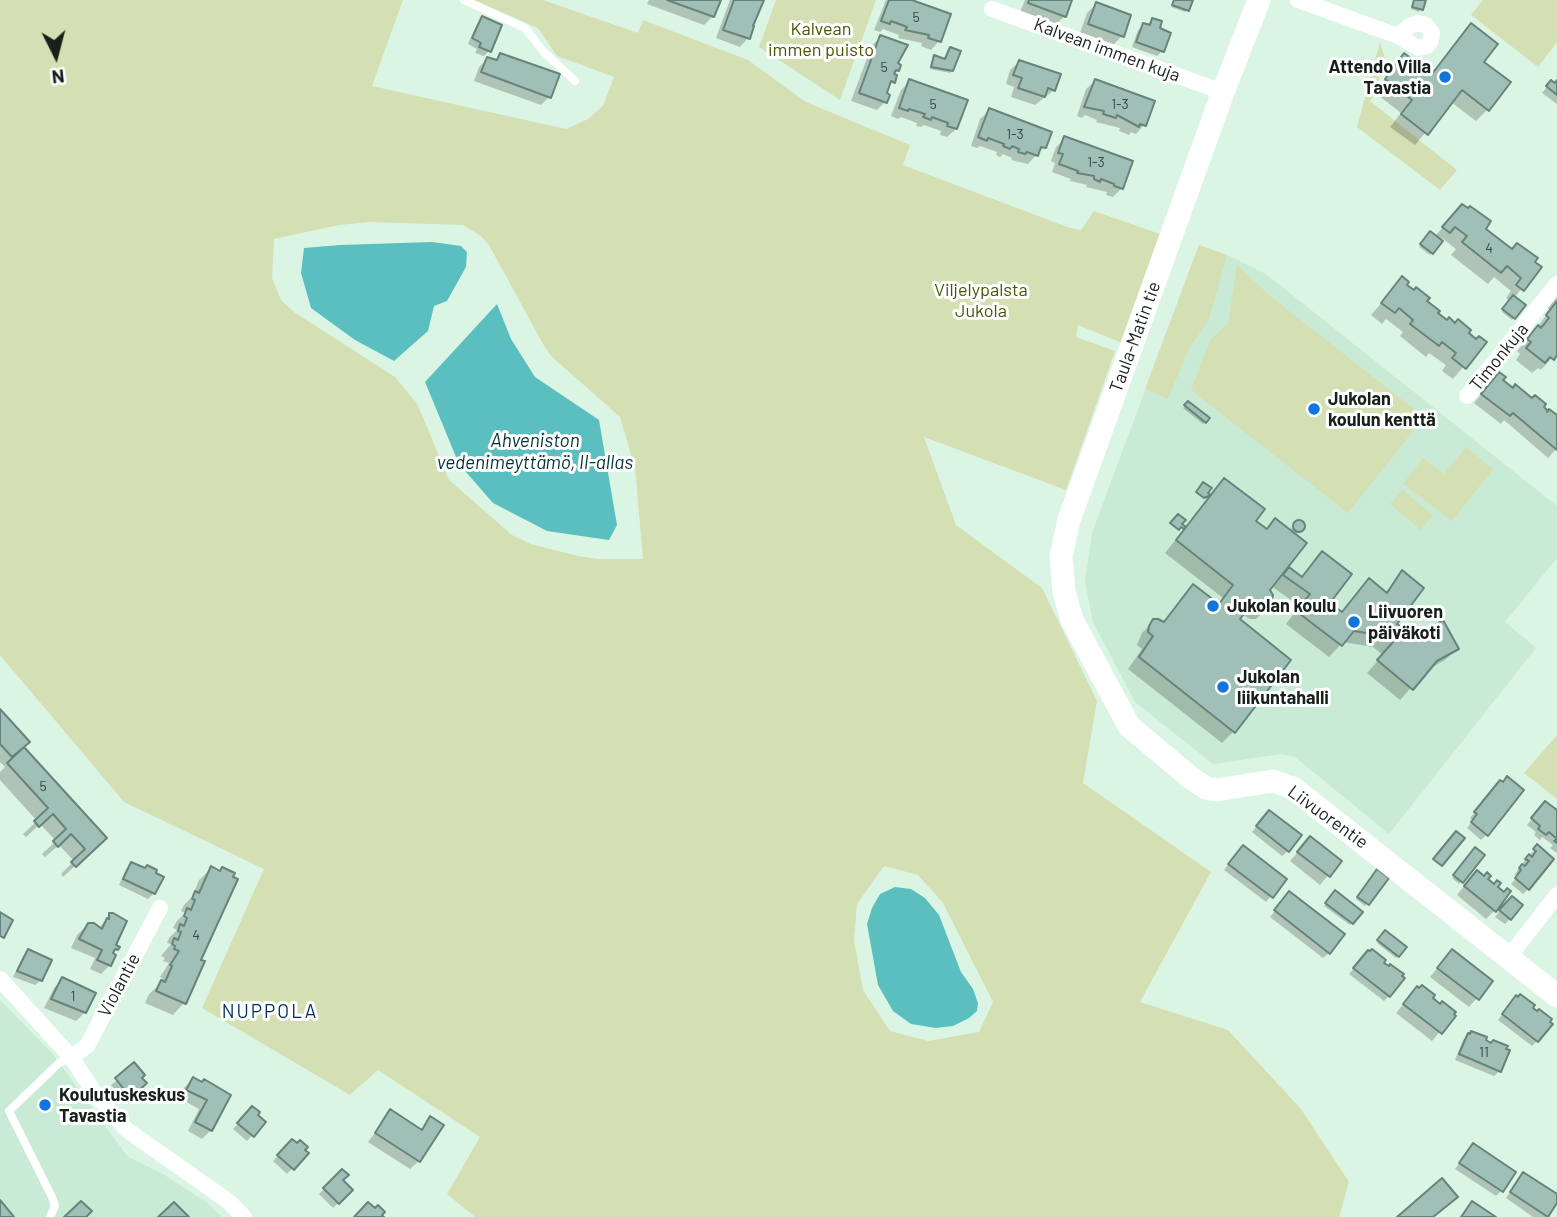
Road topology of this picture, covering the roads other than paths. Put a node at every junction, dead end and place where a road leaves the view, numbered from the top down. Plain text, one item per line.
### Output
1 (464, 0) edge
2 (1259, 0) edge
3 (1298, 0) edge
4 (1013, 8) edge
5 (992, 9) dead end
6 (1398, 36) dead end
7 (575, 81) dead end
8 (1223, 92) junction
9 (1557, 284) edge
10 (1467, 396) dead end
11 (1102, 674) joint
12 (1557, 895) edge
13 (160, 908) dead end
14 (1508, 958) junction
15 (0, 979) edge
16 (1557, 996) edge
17 (71, 1057) junction
18 (50, 1217) edge
19 (244, 1217) edge

1 - 7 lane
2 - 8 street, Taula-Matin tie
3 - 6 street
4 - 5 street, Kalvean immen kuja
4 - 8 street, Kalvean immen kuja
8 - 11 street, Taula-Matin tie
9 - 10 street, Timonkuja
11 - 14 street, Liivuorentie
12 - 14 street
13 - 17 street, Violantie
14 - 16 street, Liivuorentie
15 - 17 street
17 - 18 lane
17 - 19 street

